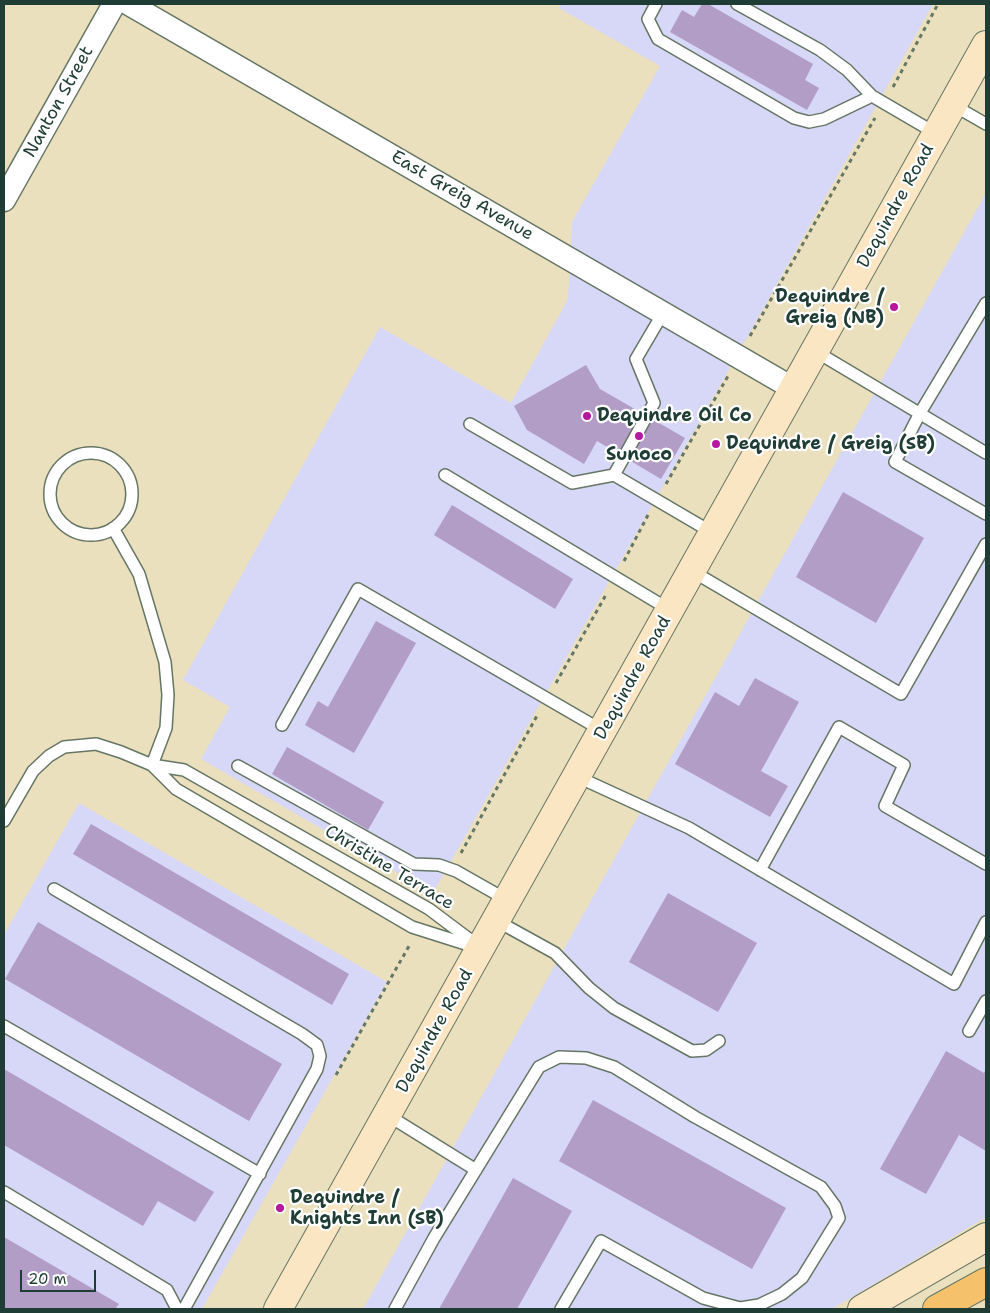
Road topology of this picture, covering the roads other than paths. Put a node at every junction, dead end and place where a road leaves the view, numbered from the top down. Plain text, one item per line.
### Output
1 (114, 4) edge
2 (129, 4) edge
3 (656, 4) edge
4 (737, 4) edge
5 (986, 45) edge
6 (872, 96) junction
7 (953, 105) junction
8 (986, 124) edge
9 (936, 134) junction
10 (4, 200) edge
11 (986, 303) edge
12 (663, 313) junction
13 (815, 351) junction
14 (794, 389) junction
15 (920, 413) junction
16 (470, 424) dead end
17 (986, 452) edge
18 (445, 475) dead end
19 (614, 476) junction
20 (986, 514) edge
21 (113, 528) junction
22 (713, 533) junction
23 (986, 544) edge
24 (692, 571) junction
25 (670, 610) junction
26 (282, 725) dead end
27 (603, 731) junction
28 (152, 765) junction
29 (238, 766) dead end
30 (578, 776) junction
31 (8, 802) edge
32 (4, 821) edge
33 (986, 864) edge
34 (760, 870) junction
35 (54, 889) dead end
36 (502, 911) junction
37 (986, 922) edge
38 (481, 948) junction
39 (986, 1001) edge
40 (4, 1026) edge
41 (969, 1031) dead end
42 (719, 1041) dead end
43 (388, 1116) junction
44 (476, 1170) junction
45 (260, 1174) junction
46 (4, 1192) edge
47 (986, 1237) edge
48 (986, 1282) edge
49 (177, 1309) edge
50 (184, 1309) edge
51 (278, 1309) edge
52 (395, 1309) edge
53 (561, 1309) edge
54 (862, 1309) edge
55 (937, 1309) edge

1 - 10 street, Nanton Street
2 - 12 street, East Greig Avenue
3 - 6 lane
4 - 6 lane
5 - 7 main road, Dequindre Road
6 - 9 lane
7 - 8 lane
7 - 9 main road, Dequindre Road
9 - 13 main road, Dequindre Road
11 - 15 lane
12 - 14 street, East Greig Avenue
12 - 19 lane
13 - 14 main road, Dequindre Road
13 - 15 lane
14 - 22 main road, Dequindre Road
15 - 17 lane
15 - 20 lane
16 - 19 lane
18 - 25 lane
19 - 22 lane
21 - 21 lane
21 - 28 lane
22 - 24 main road, Dequindre Road
23 - 24 lane
24 - 25 main road, Dequindre Road
25 - 27 main road, Dequindre Road
26 - 27 lane
27 - 30 main road, Dequindre Road
28 - 31 lane, Christine Terrace
28 - 38 lane, Christine Terrace
28 - 38 lane, Christine Terrace
29 - 36 lane
30 - 34 lane
30 - 36 main road, Dequindre Road
31 - 32 lane, Christine Terrace
33 - 34 lane
34 - 37 lane
35 - 45 lane
36 - 38 main road, Dequindre Road
36 - 42 lane
38 - 43 main road, Dequindre Road
39 - 41 lane
40 - 45 lane
43 - 44 lane
43 - 51 main road, Dequindre Road
44 - 52 lane
44 - 53 lane
45 - 50 lane
46 - 49 lane
47 - 54 main road
48 - 55 highway

